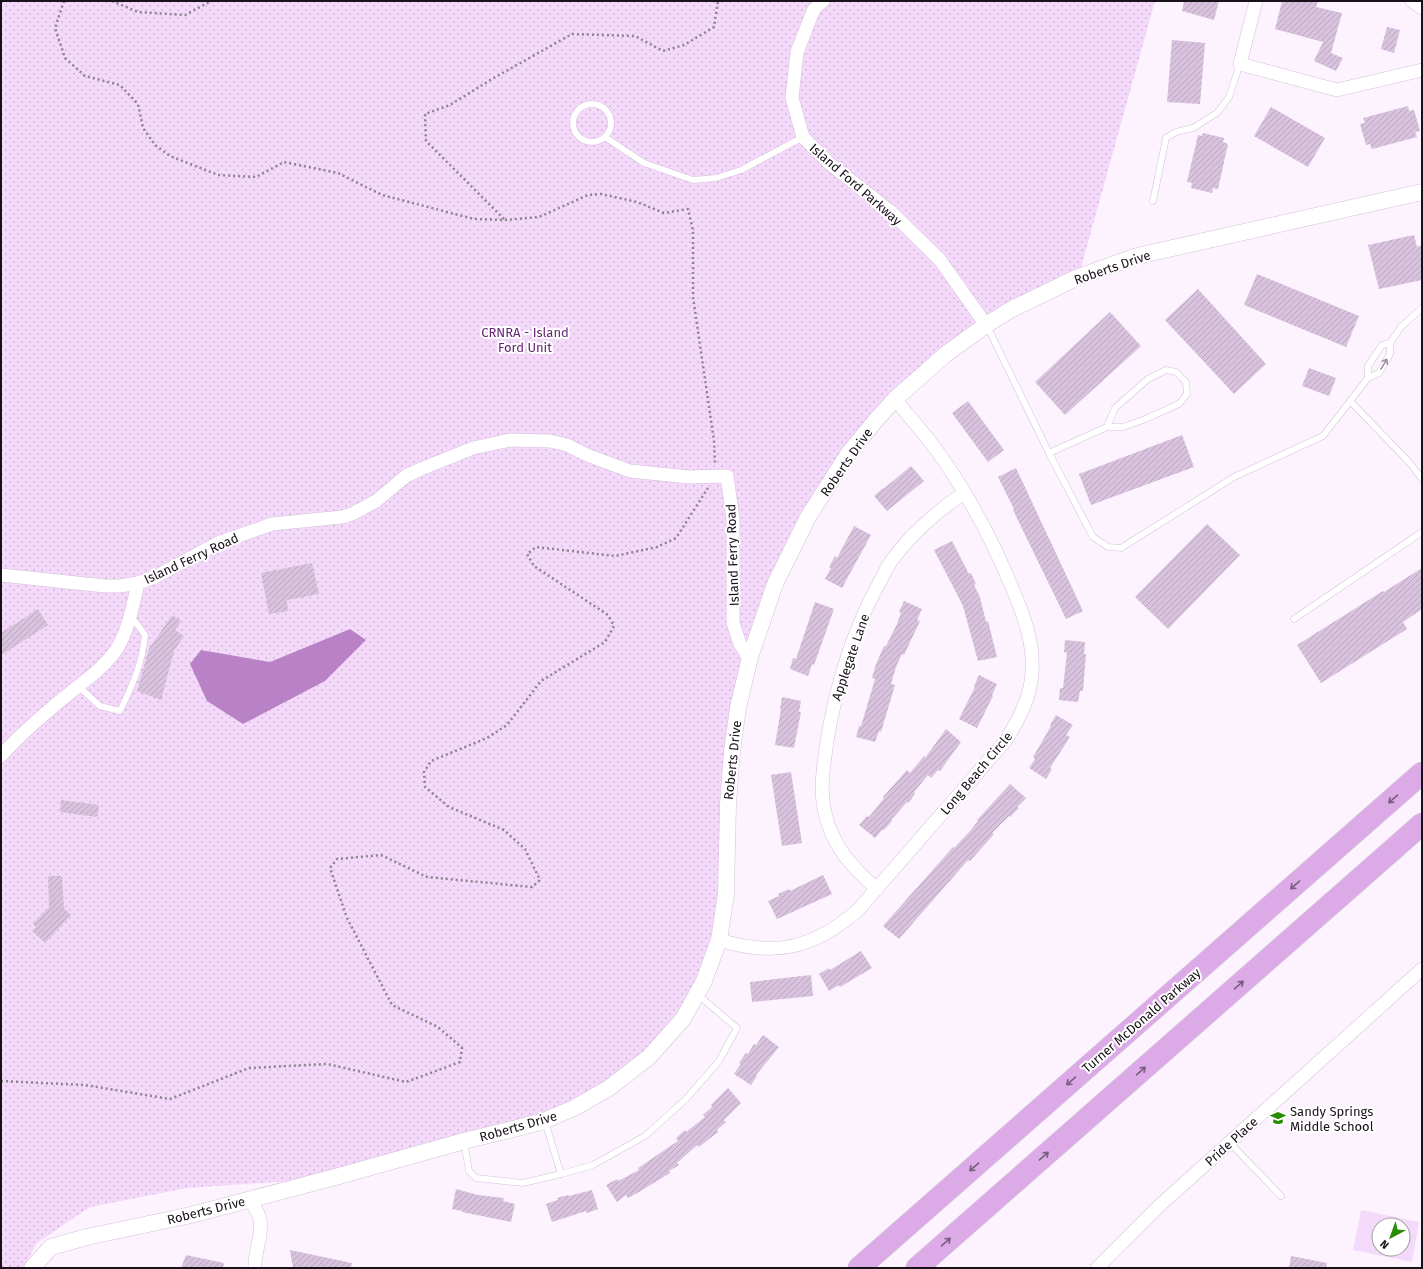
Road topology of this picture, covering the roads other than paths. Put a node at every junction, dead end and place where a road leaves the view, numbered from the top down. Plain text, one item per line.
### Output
1 (823, 1) edge
2 (1256, 1) edge
3 (1412, 1) edge
4 (1422, 8) edge
5 (1240, 64) junction
6 (1422, 70) edge
7 (605, 137) junction
8 (803, 137) junction
9 (1422, 192) edge
10 (1153, 201) dead end
11 (1422, 308) edge
12 (986, 325) junction
13 (1390, 343) junction
14 (1368, 378) junction
15 (895, 400) junction
16 (1351, 402) junction
17 (1107, 427) junction
18 (1049, 453) junction
19 (1422, 479) edge
20 (964, 493) junction
21 (1422, 532) edge
22 (1, 575) edge
23 (138, 583) junction
24 (130, 615) junction
25 (1294, 619) dead end
26 (750, 657) junction
27 (78, 686) junction
28 (1, 756) edge
29 (1422, 773) edge
30 (1422, 824) edge
31 (877, 889) junction
32 (719, 940) junction
33 (1422, 969) edge
34 (697, 994) junction
35 (545, 1120) junction
36 (464, 1141) junction
37 (1230, 1143) junction
38 (561, 1174) junction
39 (1282, 1196) dead end
40 (250, 1200) junction
41 (32, 1268) edge
42 (255, 1268) edge
43 (859, 1268) edge
44 (917, 1268) edge
45 (1097, 1268) edge

1 - 8 street, Island Ford Parkway
2 - 5 street
3 - 4 street
5 - 6 street
5 - 10 lane
7 - 7 lane
7 - 8 lane
8 - 12 street, Island Ford Parkway
9 - 12 street, Roberts Drive
11 - 13 lane
12 - 15 street, Roberts Drive
12 - 18 lane
14 -> 13 lane
13 - 14 lane
14 - 16 lane
15 - 20 street, Long Beach Circle
15 - 26 street, Roberts Drive
16 - 18 lane
16 - 19 lane
17 - 17 lane
17 - 18 lane
20 - 31 street, Applegate Lane
20 - 31 street, Long Beach Circle
21 - 25 lane
22 - 23 street, Island Ferry Road
23 - 24 street, Island Ferry Road
23 - 26 street, Island Ferry Road
24 - 27 street, Island Ferry Road
24 - 27 lane
26 - 32 street, Roberts Drive
27 - 28 street, Island Ferry Road
29 -> 43 highway, Turner McDonald Parkway
44 -> 30 highway
31 - 32 street, Long Beach Circle
32 - 34 street, Roberts Drive
33 - 37 street, Pride Place
34 - 35 street, Roberts Drive
34 - 38 lane
35 - 36 street, Roberts Drive
35 - 38 lane
36 - 38 lane
36 - 40 street, Roberts Drive
37 - 39 lane
37 - 45 street, Pride Place
40 - 41 street, Roberts Drive
40 - 42 street

